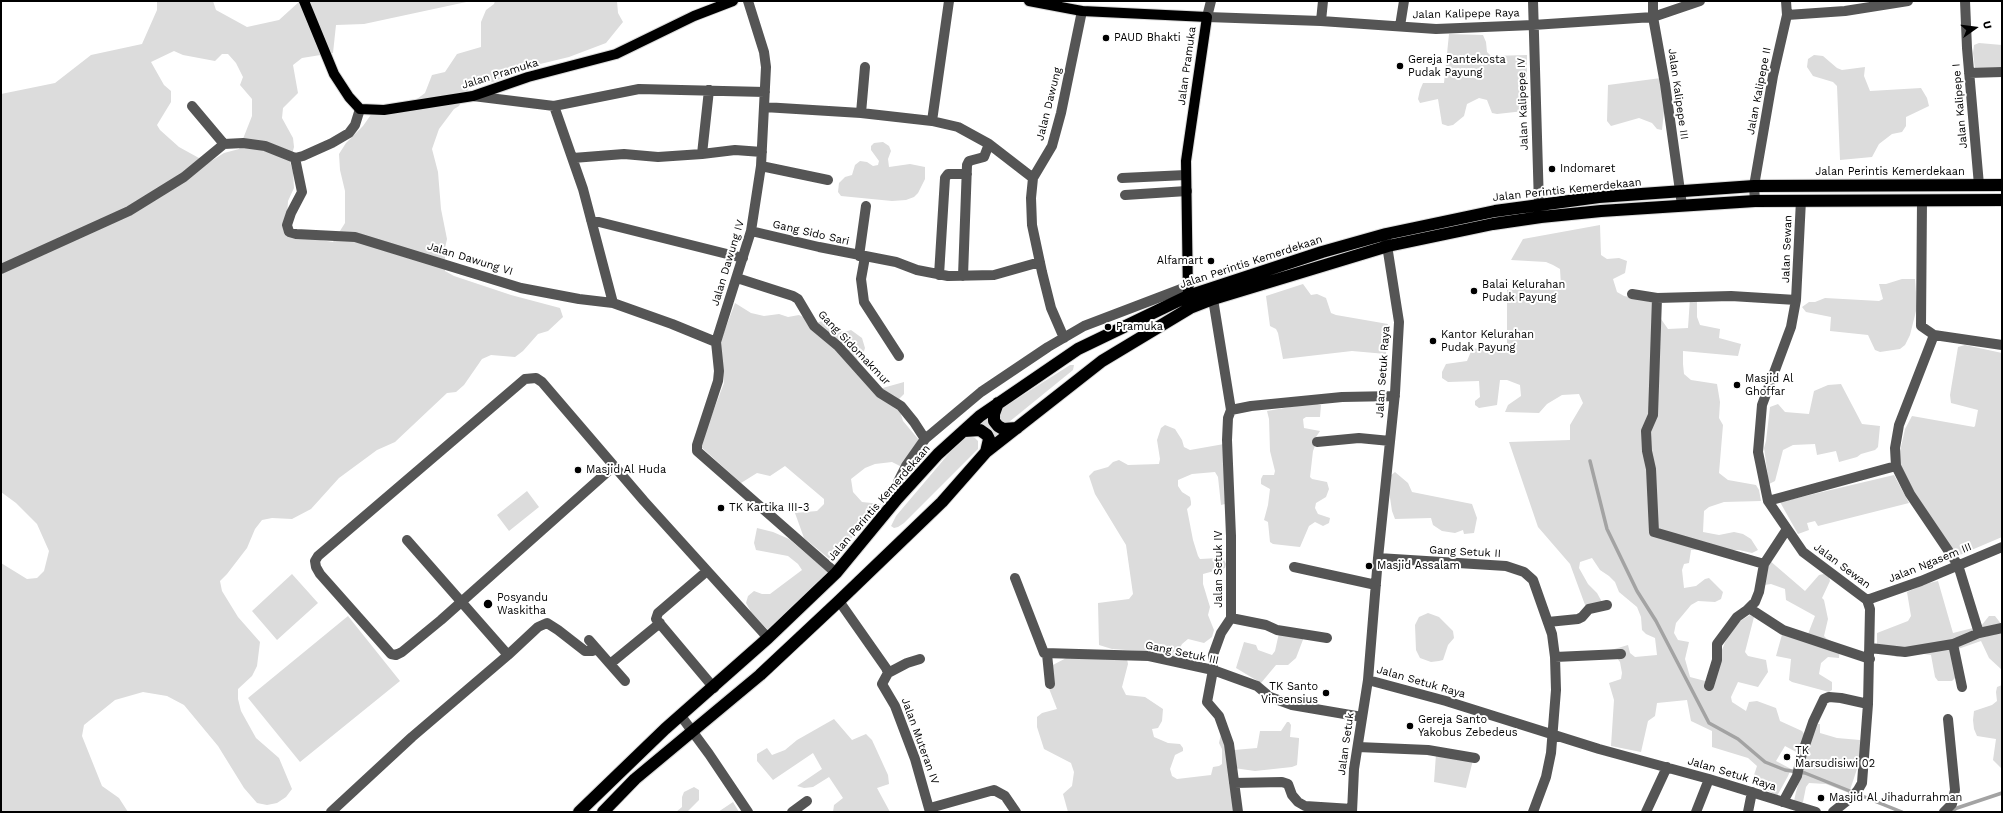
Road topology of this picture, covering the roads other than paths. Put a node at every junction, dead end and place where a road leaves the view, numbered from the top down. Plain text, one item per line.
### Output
1 (304, 1) edge
2 (733, 1) edge
3 (748, 1) edge
4 (949, 1) edge
5 (1029, 1) edge
6 (1211, 1) edge
7 (1324, 1) edge
8 (1404, 1) edge
9 (1533, 1) edge
10 (1653, 1) edge
11 (1700, 1) edge
12 (1786, 1) edge
13 (1908, 1) edge
14 (1965, 1) edge
15 (1082, 11) junction
16 (1787, 15) junction
17 (1206, 17) junction
18 (1653, 17) junction
19 (1321, 21) junction
20 (1533, 25) junction
21 (1400, 26) junction
22 (865, 67) dead end
23 (2002, 72) edge
24 (1969, 73) junction
25 (709, 90) junction
26 (765, 92) junction
27 (473, 96) junction
28 (192, 106) dead end
29 (554, 106) junction
30 (764, 107) junction
31 (360, 109) junction
32 (861, 113) junction
33 (932, 121) junction
34 (224, 144) junction
35 (989, 144) junction
36 (762, 152) junction
37 (702, 154) junction
38 (295, 158) junction
39 (573, 158) junction
40 (762, 166) junction
41 (967, 174) junction
42 (1186, 175) junction
43 (1033, 178) junction
44 (1122, 178) dead end
45 (828, 180) dead end
46 (1979, 185) junction
47 (2002, 185) edge
48 (1754, 186) junction
49 (1187, 191) junction
50 (1680, 191) junction
51 (1125, 195) dead end
52 (1599, 197) junction
53 (1801, 200) junction
54 (2002, 200) edge
55 (1755, 201) junction
56 (1922, 201) junction
57 (1538, 205) junction
58 (1682, 205) junction
59 (866, 206) dead end
60 (1600, 211) junction
61 (591, 220) junction
62 (1446, 220) junction
63 (752, 231) junction
64 (1448, 234) junction
65 (1387, 240) junction
66 (862, 256) junction
67 (743, 258) junction
68 (1040, 262) junction
69 (1, 269) edge
70 (939, 274) junction
71 (963, 276) junction
72 (737, 278) junction
73 (1188, 291) junction
74 (1632, 294) dead end
75 (1657, 298) junction
76 (1213, 299) junction
77 (1796, 300) junction
78 (613, 303) junction
79 (1934, 335) junction
80 (1064, 338) junction
81 (716, 342) junction
82 (2002, 345) edge
83 (899, 356) dead end
84 (1395, 396) junction
85 (998, 404) junction
86 (1231, 410) junction
87 (1017, 428) junction
88 (964, 431) junction
89 (925, 439) junction
90 (1390, 441) junction
91 (1317, 442) dead end
92 (986, 452) junction
93 (614, 466) junction
94 (1896, 466) junction
95 (899, 497) junction
96 (1768, 501) junction
97 (1787, 529) junction
98 (407, 540) dead end
99 (2002, 547) edge
100 (1378, 558) junction
101 (1764, 564) junction
102 (1958, 565) junction
103 (1294, 567) dead end
104 (707, 571) junction
105 (836, 573) junction
106 (1015, 578) dead end
107 (1376, 585) junction
108 (1867, 600) junction
109 (839, 601) junction
110 (461, 602) junction
111 (1607, 606) dead end
112 (1749, 608) junction
113 (1231, 618) junction
114 (1548, 622) junction
115 (660, 623) junction
116 (2002, 628) edge
117 (1979, 633) junction
118 (768, 638) junction
119 (1327, 638) dead end
120 (589, 640) dead end
121 (1953, 644) junction
122 (1870, 648) junction
123 (597, 649) junction
124 (1047, 654) junction
125 (1621, 654) dead end
126 (508, 655) junction
127 (1555, 657) junction
128 (920, 659) dead end
129 (1870, 659) junction
130 (610, 664) junction
131 (1213, 670) junction
132 (888, 673) junction
133 (1368, 680) junction
134 (625, 681) dead end
135 (1050, 684) dead end
136 (1709, 686) dead end
137 (1962, 687) dead end
138 (714, 688) junction
139 (1868, 704) junction
140 (681, 716) junction
141 (1362, 717) junction
142 (1948, 719) dead end
143 (692, 731) junction
144 (1552, 735) junction
145 (1358, 747) junction
146 (1474, 758) dead end
147 (1667, 767) junction
148 (1709, 779) junction
149 (1234, 783) junction
150 (1752, 792) junction
151 (807, 801) dead end
152 (1783, 802) junction
153 (1836, 809) edge
154 (930, 810) edge
155 (1352, 811) edge
156 (331, 812) edge
157 (579, 812) edge
158 (602, 812) edge
159 (748, 812) edge
160 (792, 812) edge
161 (1016, 812) edge
162 (1238, 812) edge
163 (1533, 812) edge
164 (1646, 812) edge
165 (1696, 812) edge
166 (1748, 812) edge
167 (1816, 812) edge
168 (1944, 812) edge

1 - 31 main road
2 - 27 main road, Jalan Pramuka
3 - 26 street, Jalan Dawung IV
4 - 33 street
5 - 15 main road, Jalan Pramuka
6 - 17 street
7 - 19 street
8 - 21 street
9 - 20 street, Jalan Kalipepe IV
10 - 18 street, Jalan Kalipepe III
11 - 18 street, Jalan Kalipepe Raya
12 - 16 street, Jalan Kalipepe II
13 - 16 street
14 - 24 street, Jalan Kalipepe I
15 - 17 main road, Jalan Pramuka
15 - 43 street, Jalan Dawung
16 - 48 street, Jalan Kalipepe II
17 - 19 street, Jalan Kalipepe Raya
17 - 42 main road, Jalan Pramuka
18 - 20 street, Jalan Kalipepe Raya
18 - 50 street, Jalan Kalipepe III
19 - 21 street, Jalan Kalipepe Raya
20 - 21 street, Jalan Kalipepe Raya
20 - 57 street, Jalan Kalipepe IV
22 - 32 street
23 - 24 street
24 - 46 street, Jalan Kalipepe I
25 - 26 street
25 - 29 street
25 - 37 street
26 - 30 street, Jalan Dawung IV
27 - 29 street
27 - 31 main road, Jalan Pramuka
28 - 34 street
29 - 39 street
30 - 32 street
30 - 36 street, Jalan Dawung IV
31 - 38 street
32 - 33 street
33 - 35 street
34 - 38 street
34 - 69 street
35 - 41 street
35 - 43 street
36 - 37 street
36 - 40 street, Jalan Dawung IV
37 - 39 street
38 - 78 street, Jalan Dawung VI
39 - 61 street
40 - 45 street
40 - 63 street, Jalan Dawung IV
41 - 70 street
41 - 71 street
42 - 44 street
42 - 49 main road, Jalan Pramuka
43 - 68 street, Jalan Dawung
46 - 47 highway, Jalan Perintis Kemerdekaan
46 - 48 highway, Jalan Perintis Kemerdekaan
48 - 50 highway, Jalan Perintis Kemerdekaan
48 - 55 street
49 - 51 street
49 - 73 main road, Jalan Pramuka
50 - 52 highway, Jalan Perintis Kemerdekaan
50 - 58 street, Jalan Kalipepe III
52 - 57 highway, Jalan Perintis Kemerdekaan
52 - 60 highway
53 - 55 highway, Jalan Perintis Kemerdekaan
53 - 56 highway, Jalan Perintis Kemerdekaan
53 - 77 street, Jalan Sewan
54 - 56 highway, Jalan Perintis Kemerdekaan
55 - 58 highway, Jalan Perintis Kemerdekaan
56 - 79 street
57 - 62 highway, Jalan Perintis Kemerdekaan
58 - 60 highway, Jalan Perintis Kemerdekaan
59 - 66 street
60 - 64 highway, Jalan Perintis Kemerdekaan
61 - 67 street
61 - 78 street
62 - 64 highway
62 - 65 highway, Jalan Perintis Kemerdekaan
63 - 66 street, Gang Sido Sari
63 - 67 street, Jalan Dawung IV
64 - 65 highway, Jalan Perintis Kemerdekaan
65 - 73 highway, Jalan Perintis Kemerdekaan
65 - 76 highway, Jalan Perintis Kemerdekaan
65 - 84 street, Jalan Setuk Raya
66 - 70 street, Gang Sido Sari
66 - 83 street
67 - 72 street, Jalan Dawung IV
68 - 71 street, Gang Sido Sari
68 - 80 street, Jalan Dawung
70 - 71 street, Gang Sido Sari
72 - 81 street, Jalan Dawung IV
72 - 89 street, Gang Sidomakmur
73 - 80 street
73 - 85 highway, Jalan Perintis Kemerdekaan
74 - 75 street
75 - 77 street
75 - 101 street
76 - 86 street, Jalan Setuk IV
76 - 87 highway, Jalan Perintis Kemerdekaan
77 - 96 street, Jalan Sewan
78 - 81 street, Jalan Dawung VI
79 - 82 street
79 - 94 street
80 - 89 street
81 - 105 street
84 - 86 street
84 - 90 street, Jalan Setuk Raya
85 - 87 highway
85 - 88 highway, Jalan Perintis Kemerdekaan
86 - 113 street, Jalan Setuk IV
87 - 92 highway, Jalan Perintis Kemerdekaan
88 - 92 highway
88 - 95 highway, Jalan Perintis Kemerdekaan
89 - 95 street
90 - 91 street
90 - 100 street, Jalan Setuk Raya
92 - 109 highway, Jalan Perintis Kemerdekaan
93 - 104 street
93 - 110 street
93 - 110 street
94 - 96 street
94 - 102 street
95 - 105 highway, Jalan Perintis Kemerdekaan
96 - 97 street, Jalan Sewan
97 - 101 street
97 - 108 street, Jalan Sewan
98 - 110 street
99 - 102 street, Jalan Ngasem III
100 - 107 street, Jalan Setuk Raya
100 - 114 street, Gang Setuk II
101 - 112 street
102 - 108 street, Jalan Ngasem III
102 - 117 street
103 - 107 street
104 - 115 street
104 - 118 street
105 - 118 highway, Jalan Perintis Kemerdekaan
106 - 124 street
107 - 133 street, Jalan Setuk Raya
108 - 122 street, Jalan Sewan
109 - 132 street
109 - 143 highway, Jalan Perintis Kemerdekaan
110 - 126 street
111 - 114 street
112 - 129 street
112 - 136 street
113 - 119 street
113 - 131 street, Jalan Setuk IV
114 - 127 street, Gang Setuk II
115 - 130 street
115 - 138 street
116 - 117 street
117 - 121 street
118 - 138 highway, Jalan Perintis Kemerdekaan
120 - 123 street
121 - 122 street
121 - 137 street
122 - 129 street, Jalan Sewan
123 - 126 street
123 - 130 street
124 - 131 street, Gang Setuk III
124 - 135 street
125 - 127 street
126 - 156 street
127 - 144 street, Gang Setuk II
128 - 132 street
129 - 139 street, Jalan Sewan
130 - 134 street
131 - 141 street, Gang Setuk III
131 - 149 street, Jalan Setuk IV
132 - 154 street, Jalan Muteran IV
133 - 141 street, Jalan Setuk
133 - 144 street, Jalan Setuk Raya
138 - 140 highway, Jalan Perintis Kemerdekaan
139 - 152 street
139 - 153 street, Jalan Sewan
140 - 143 street
140 - 157 highway, Jalan Perintis Kemerdekaan
141 - 145 street, Jalan Setuk
142 - 168 street
143 - 158 highway, Jalan Perintis Kemerdekaan
143 - 159 street
144 - 147 street, Jalan Setuk Raya
144 - 163 street, Gang Setuk II
145 - 146 street
145 - 155 street, Jalan Setuk
147 - 148 street, Jalan Setuk Raya
147 - 164 street
148 - 150 street, Jalan Setuk Raya
148 - 165 street
149 - 155 street
149 - 162 street, Jalan Setuk IV
150 - 152 street, Jalan Setuk Raya
150 - 166 street
151 - 160 street
152 - 167 street, Jalan Setuk Raya
154 - 161 street

